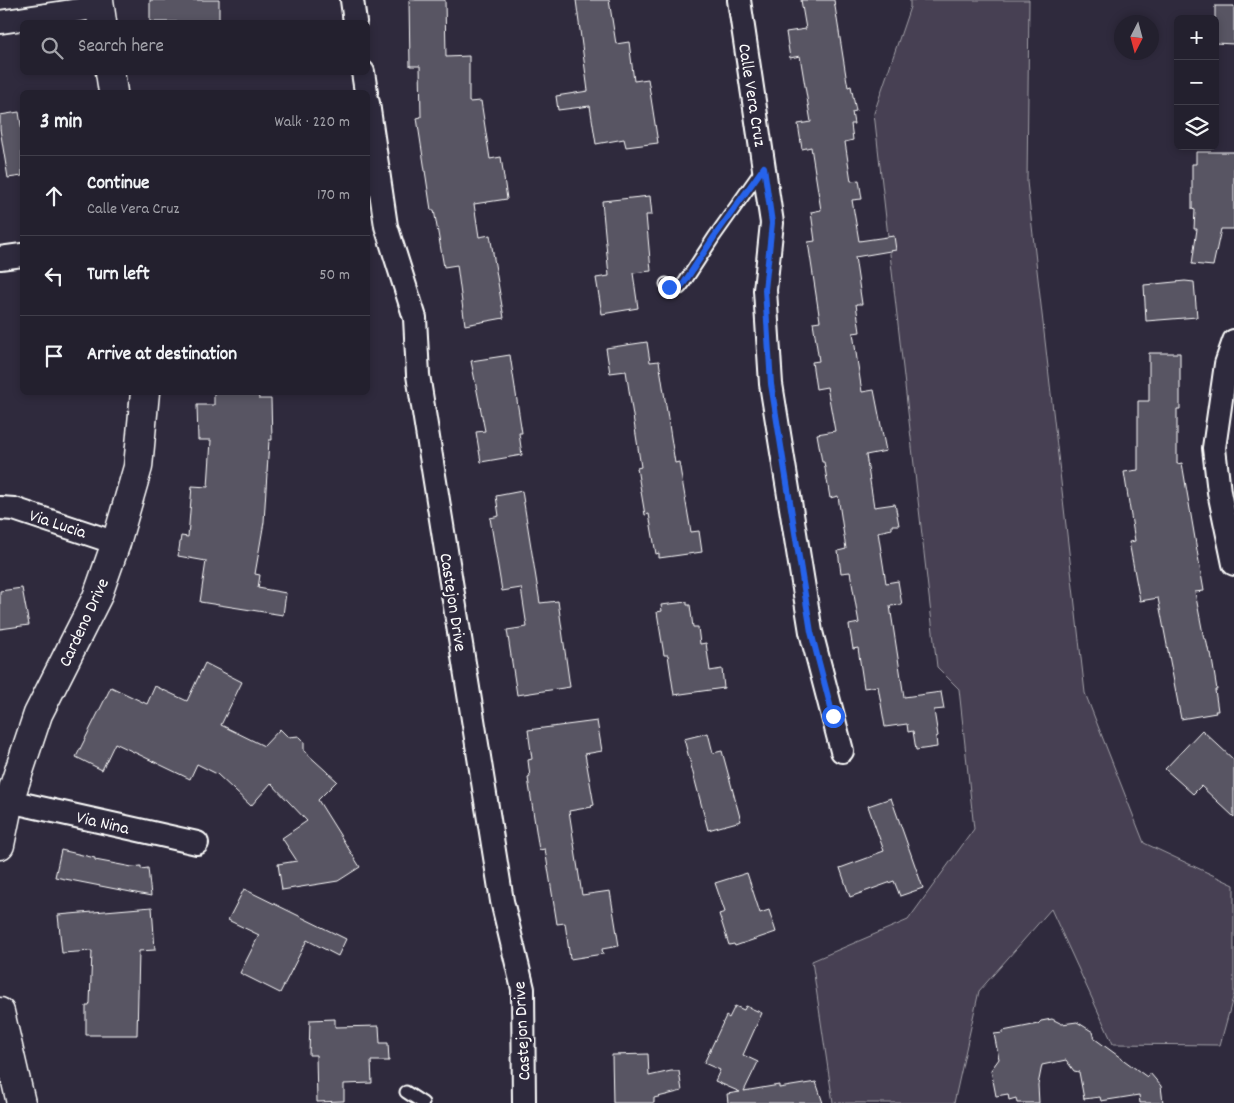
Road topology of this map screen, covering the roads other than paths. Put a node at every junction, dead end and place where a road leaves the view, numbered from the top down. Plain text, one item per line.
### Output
1 (352, 0) edge
2 (739, 0) edge
3 (100, 10) edge
4 (356, 20) edge
5 (0, 22) edge
6 (111, 75) edge
7 (363, 75) edge
8 (114, 90) edge
9 (366, 90) edge
10 (370, 117) edge
11 (764, 167) junction
12 (20, 255) edge
13 (0, 258) edge
14 (666, 284) dead end
15 (1234, 341) edge
16 (145, 395) edge
17 (0, 508) edge
18 (116, 543) junction
19 (1234, 564) edge
20 (842, 751) dead end
21 (9, 801) junction
22 (197, 843) dead end
23 (0, 845) edge
24 (0, 1012) edge
25 (406, 1092) dead end
26 (21, 1103) edge
27 (423, 1103) edge
28 (524, 1103) edge

1 - 4 street
2 - 11 street, Calle Vera Cruz
3 - 5 street
6 - 8 street
7 - 9 street
10 - 28 street, Castejon Drive
11 - 14 lane
11 - 20 street, Calle Vera Cruz
12 - 13 street
15 - 19 street
16 - 18 street, Cardeno Drive
17 - 18 street, Via Lucia
18 - 21 street, Cardeno Drive
21 - 22 street, Via Nina
21 - 23 street, Cardeno Drive
24 - 26 street
25 - 27 lane

